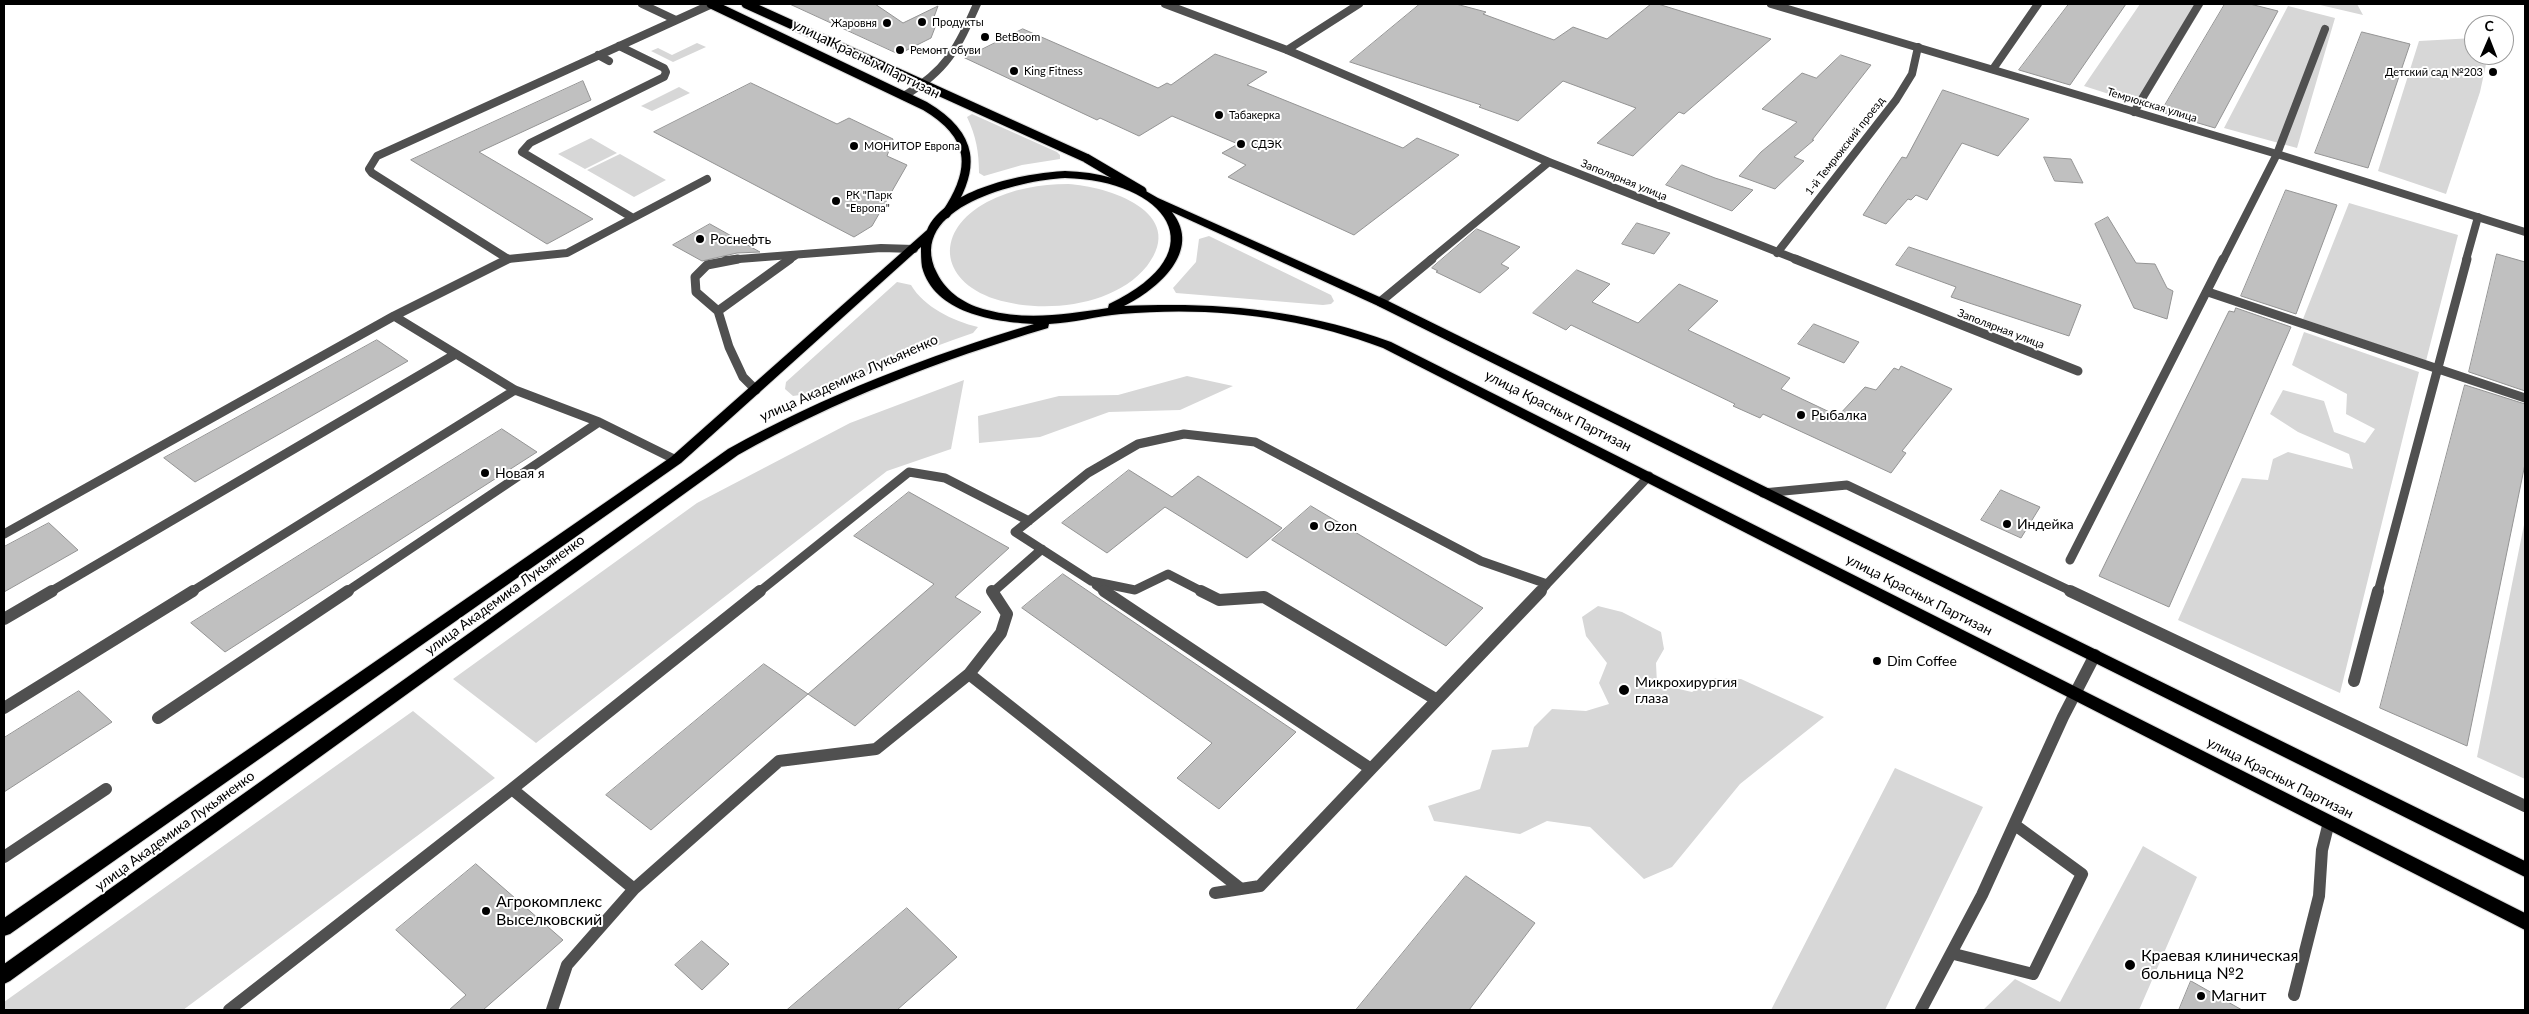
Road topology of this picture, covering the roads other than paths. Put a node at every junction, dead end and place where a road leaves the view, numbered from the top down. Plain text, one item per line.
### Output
1 (642, 4) edge
2 (712, 4) edge
3 (746, 4) edge
4 (977, 4) edge
5 (1164, 4) edge
6 (1359, 4) edge
7 (1772, 4) edge
8 (2038, 4) edge
9 (2199, 4) edge
10 (676, 20) junction
11 (2325, 28) dead end
12 (619, 46) junction
13 (1918, 47) junction
14 (1287, 50) junction
15 (598, 56) junction
16 (609, 61) dead end
17 (1993, 69) junction
18 (926, 84) junction
19 (904, 96) junction
20 (2134, 112) junction
21 (2277, 154) junction
22 (1549, 162) junction
23 (707, 179) dead end
24 (1144, 193) junction
25 (1154, 200) junction
26 (2478, 217) junction
27 (633, 218) junction
28 (940, 222) junction
29 (2525, 232) edge
30 (914, 249) junction
31 (1777, 253) junction
32 (796, 254) junction
33 (508, 259) junction
34 (2208, 292) junction
35 (1380, 302) junction
36 (718, 311) junction
37 (1101, 312) junction
38 (394, 316) junction
39 (1066, 319) junction
40 (454, 355) junction
41 (2437, 370) junction
42 (2078, 371) dead end
43 (515, 390) junction
44 (756, 390) junction
45 (2525, 398) edge
46 (599, 422) junction
47 (676, 460) junction
48 (1649, 476) junction
49 (1762, 493) junction
50 (1029, 521) junction
51 (4, 534) edge
52 (1042, 549) junction
53 (2070, 560) dead end
54 (1091, 581) junction
55 (1547, 584) junction
56 (4, 619) edge
57 (2095, 655) junction
58 (969, 674) junction
59 (2354, 681) dead end
60 (2074, 693) junction
61 (1437, 700) junction
62 (4, 708) edge
63 (158, 718) dead end
64 (1371, 769) junction
65 (106, 789) dead end
66 (512, 789) junction
67 (2525, 806) edge
68 (2329, 822) junction
69 (2015, 825) junction
70 (4, 857) edge
71 (2525, 869) edge
72 (634, 889) junction
73 (1241, 889) junction
74 (1215, 894) dead end
75 (2525, 922) edge
76 (4, 928) edge
77 (1954, 954) junction
78 (4, 975) edge
79 (2294, 995) dead end
80 (229, 1010) edge
81 (552, 1010) edge
82 (1921, 1010) edge

1 - 10 street
2 - 10 street
2 - 19 main road, улица Красных Партизан
3 - 18 main road, улица Красных Партизан
4 - 18 street
5 - 14 street, Заполярная улица
6 - 14 street
7 - 13 street, Темрюкская улица
8 - 17 street
9 - 20 street
10 - 12 street
11 - 21 street
12 - 15 street
12 - 27 street
13 - 17 street, Темрюкская улица
13 - 31 street, 1-й Темрюкский проезд
14 - 22 street, Заполярная улица
15 - 16 street
15 - 33 street
17 - 20 street, Темрюкская улица
18 - 19 street
18 - 24 main road, улица Красных Партизан
19 - 28 main road, улица Красных Партизан
20 - 21 street, Темрюкская улица
21 - 26 street, Темрюкская улица
21 - 34 street
22 - 31 street, Заполярная улица
22 - 35 street
23 - 27 street
24 - 25 highway, улица Красных Партизан
24 - 28 highway
25 - 35 highway, улица Красных Партизан
25 - 37 highway
26 - 29 street, Темрюкская улица
26 - 41 street
27 - 33 street
28 - 30 highway, улица Академика Лукьяненко
28 - 39 highway, улица Красных Партизан
30 - 32 street
30 - 44 highway, улица Академика Лукьяненко
31 - 42 street, Заполярная улица
32 - 36 street
32 - 36 street
33 - 38 street
34 - 41 street
34 - 53 street
35 - 49 highway, улица Красных Партизан
36 - 44 street
37 - 39 highway, улица Красных Партизан
37 - 48 highway, улица Красных Партизан
38 - 40 street
38 - 51 street
39 - 78 highway, улица Академика Лукьяненко
40 - 43 street
40 - 56 street
41 - 45 street
41 - 59 street
43 - 46 street
43 - 62 street
44 - 47 highway, улица Академика Лукьяненко
46 - 47 street
46 - 63 street
47 - 76 highway, улица Академика Лукьяненко
48 - 55 street
48 - 60 highway, улица Красных Партизан
49 - 57 highway, улица Красных Партизан
49 - 67 street
50 - 52 street
50 - 55 street
50 - 66 street
52 - 54 street
52 - 58 street
54 - 61 street
54 - 64 street
55 - 61 street
57 - 60 street
57 - 71 highway, улица Красных Партизан
58 - 72 street
58 - 73 street
60 - 68 highway, улица Красных Партизан
60 - 69 street
61 - 64 street
64 - 73 street
65 - 70 street
66 - 72 street
66 - 80 street
68 - 75 highway, улица Красных Партизан
68 - 79 street
69 - 77 street
69 - 77 street
72 - 81 street
73 - 74 street
77 - 82 street

